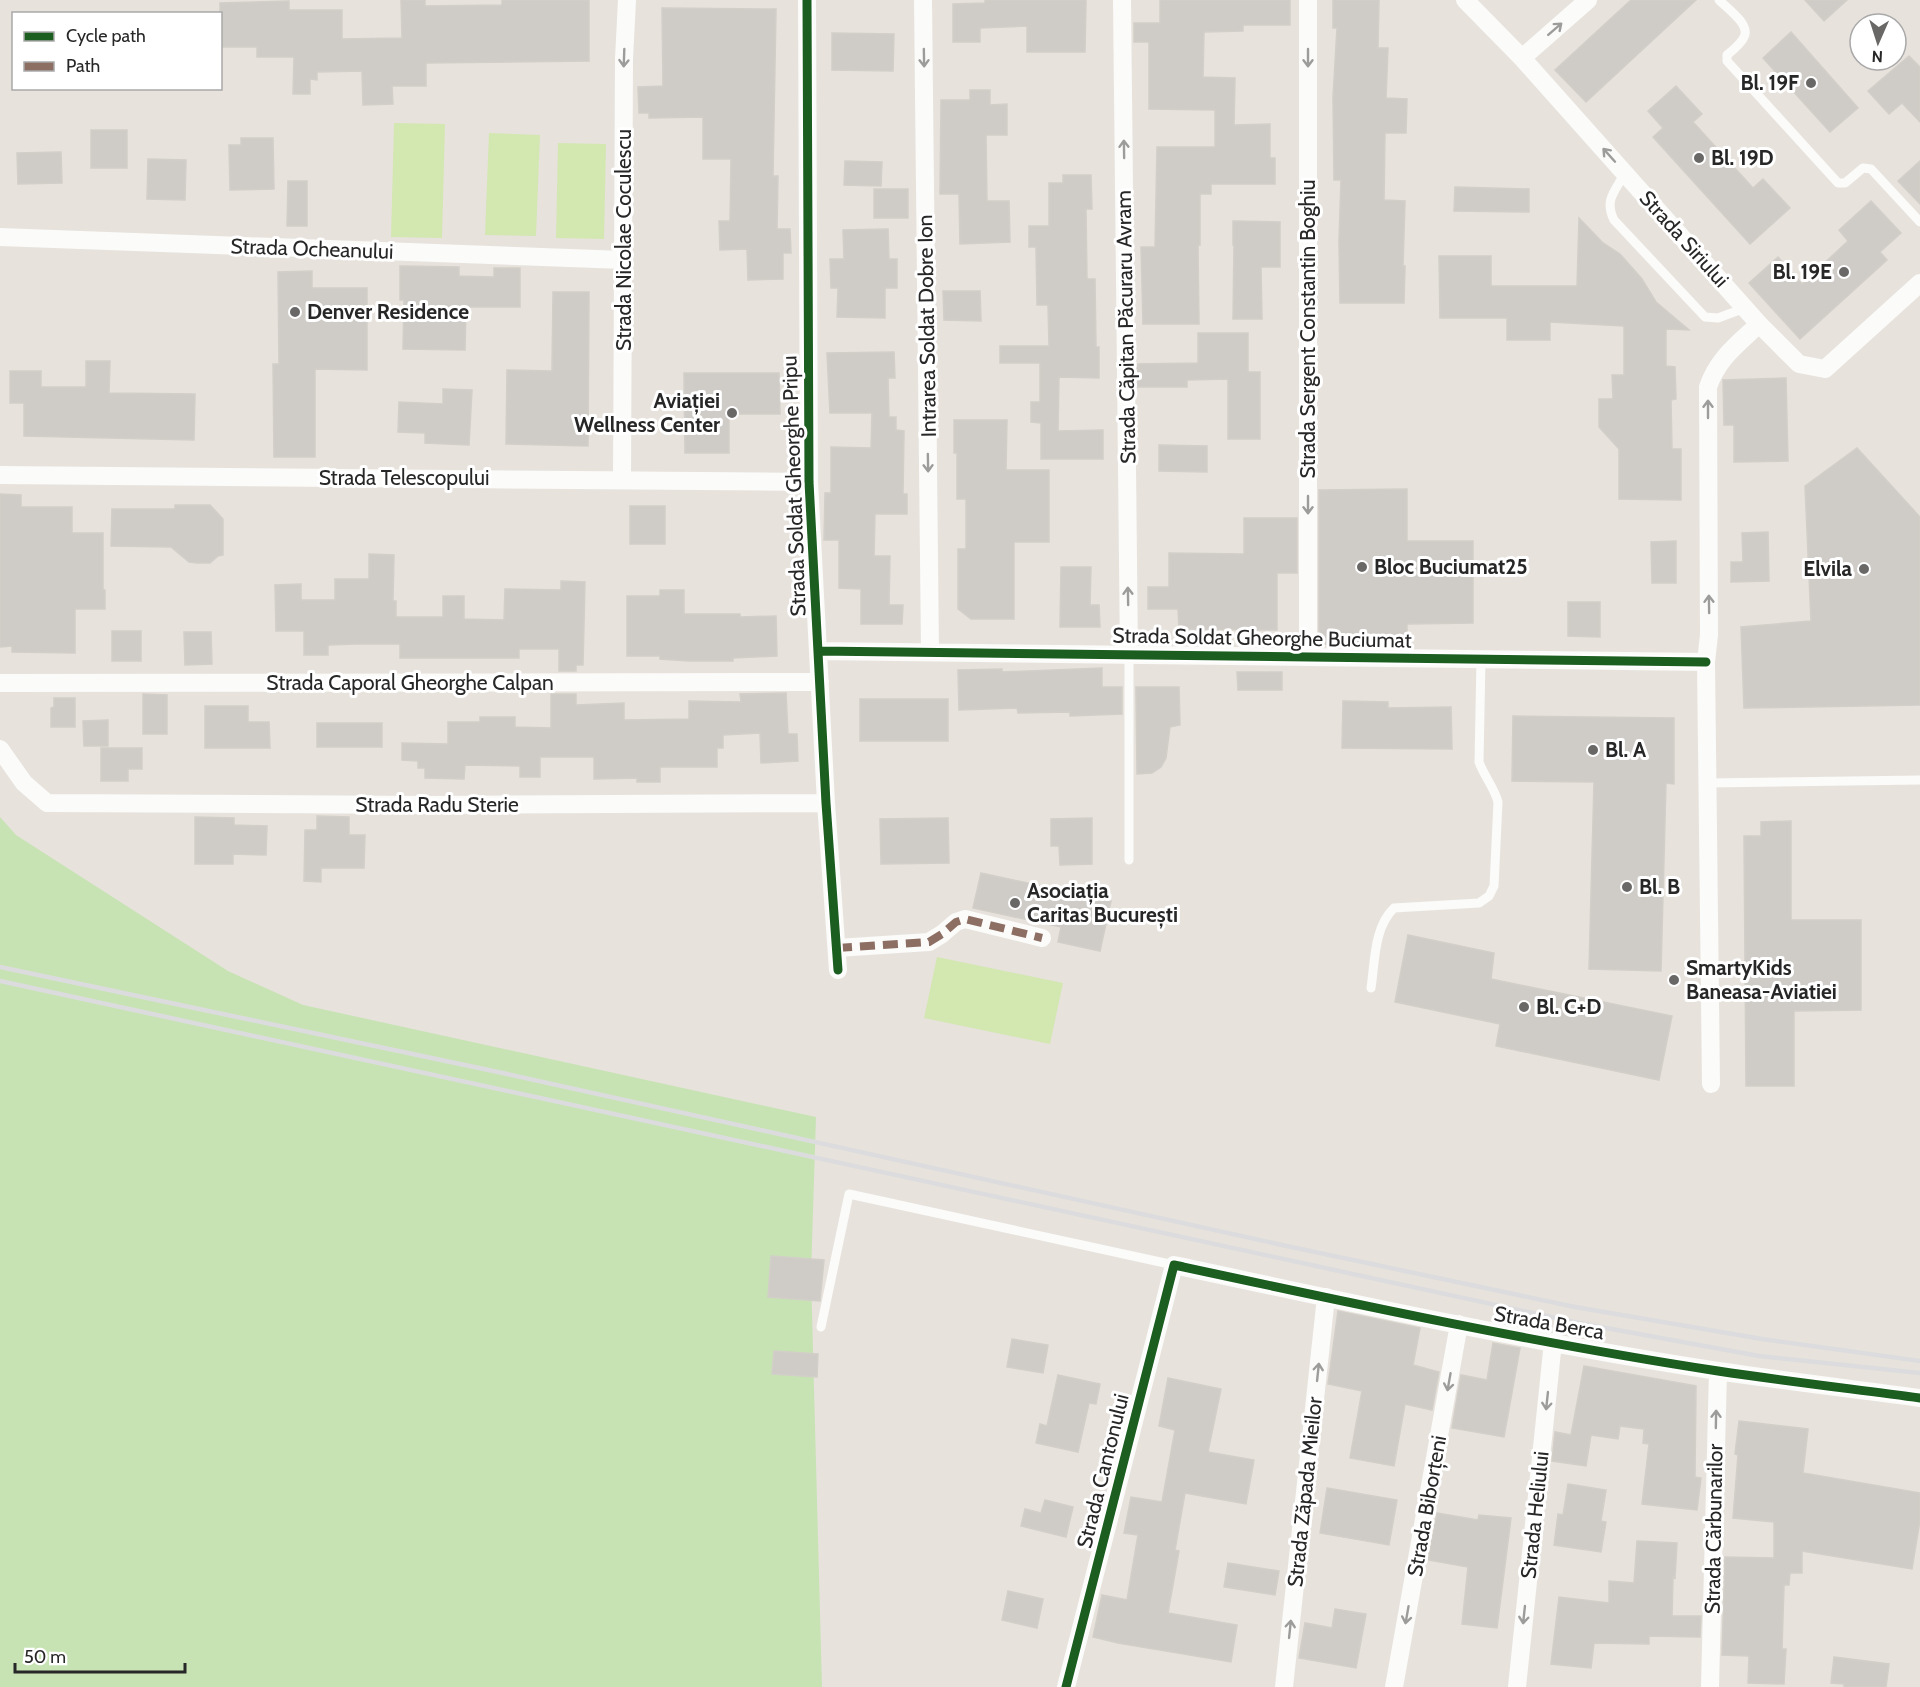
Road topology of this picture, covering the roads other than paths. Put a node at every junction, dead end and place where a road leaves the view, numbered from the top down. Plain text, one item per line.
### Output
1 (627, 0) edge
2 (807, 0) edge
3 (923, 0) edge
4 (1122, 0) edge
5 (1308, 0) edge
6 (1465, 0) edge
7 (1588, 0) edge
8 (1719, 0) edge
9 (1522, 57) junction
10 (1625, 173) junction
11 (1920, 222) edge
12 (0, 237) edge
13 (624, 260) junction
14 (1920, 283) edge
15 (1745, 308) junction
16 (1760, 324) junction
17 (0, 475) edge
18 (622, 479) junction
19 (808, 482) junction
20 (818, 651) junction
21 (930, 652) junction
22 (1129, 655) junction
23 (1308, 657) junction
24 (1480, 659) junction
25 (1706, 662) junction
26 (820, 682) junction
27 (0, 683) edge
28 (0, 749) edge
29 (1920, 780) edge
30 (1707, 783) junction
31 (826, 803) junction
32 (1129, 860) dead end
33 (1042, 939) dead end
34 (837, 948) junction
35 (838, 970) dead end
36 (1371, 988) dead end
37 (1711, 1084) dead end
38 (1174, 1264) junction
39 (1326, 1297) junction
40 (1459, 1324) junction
41 (821, 1327) dead end
42 (1553, 1342) junction
43 (1718, 1371) junction
44 (1920, 1398) edge
45 (1066, 1687) edge
46 (1284, 1687) edge
47 (1394, 1687) edge
48 (1516, 1687) edge
49 (1710, 1687) edge

1 -> 13 street, Strada Nicolae Coculescu
2 - 19 street, Strada Soldat Gheorghe Pripu
3 -> 21 street, Intrarea Soldat Dobre Ion
22 -> 4 street, Strada Căpitan Păcuraru Avram
5 -> 23 street, Strada Sergent Constantin Boghiu
6 - 9 street, Strada Siriului
9 -> 7 street
8 - 11 lane
10 -> 9 street, Strada Siriului
10 - 15 street, Strada Siriului
10 - 15 lane
12 - 13 street, Strada Ocheanului
13 - 18 street, Strada Nicolae Coculescu
14 - 16 street, Strada Siriului
15 - 16 street, Strada Siriului
25 -> 16 street
17 - 18 street, Strada Telescopului
18 - 19 street, Strada Telescopului
19 - 20 street, Strada Soldat Gheorghe Pripu
20 - 21 street, Strada Soldat Gheorghe Buciumat
20 - 26 street, Strada Soldat Gheorghe Pripu
21 - 22 street, Strada Soldat Gheorghe Buciumat
22 - 23 street, Strada Soldat Gheorghe Buciumat
22 - 32 lane
23 - 24 street, Strada Soldat Gheorghe Buciumat
24 - 25 street, Strada Soldat Gheorghe Buciumat
24 - 36 lane
25 - 30 street
26 - 27 street, Strada Caporal Gheorghe Calpan
26 - 31 street, Strada Soldat Gheorghe Pripu
28 - 31 street, Strada Radu Sterie
29 - 30 lane
30 - 37 street
31 - 34 street, Strada Soldat Gheorghe Pripu
33 - 34 street
34 - 35 street, Strada Soldat Gheorghe Pripu
38 - 39 street, Strada Berca
38 - 41 lane
38 - 45 street, Strada Cantonului
39 - 40 street, Strada Berca
46 -> 39 street, Strada Zăpada Mieilor
40 - 42 street, Strada Berca
40 -> 47 street, Strada Biborțeni
42 - 43 street, Strada Berca
42 -> 48 street, Strada Heliului
43 - 44 street, Strada Berca
49 -> 43 street, Strada Cărbunarilor

